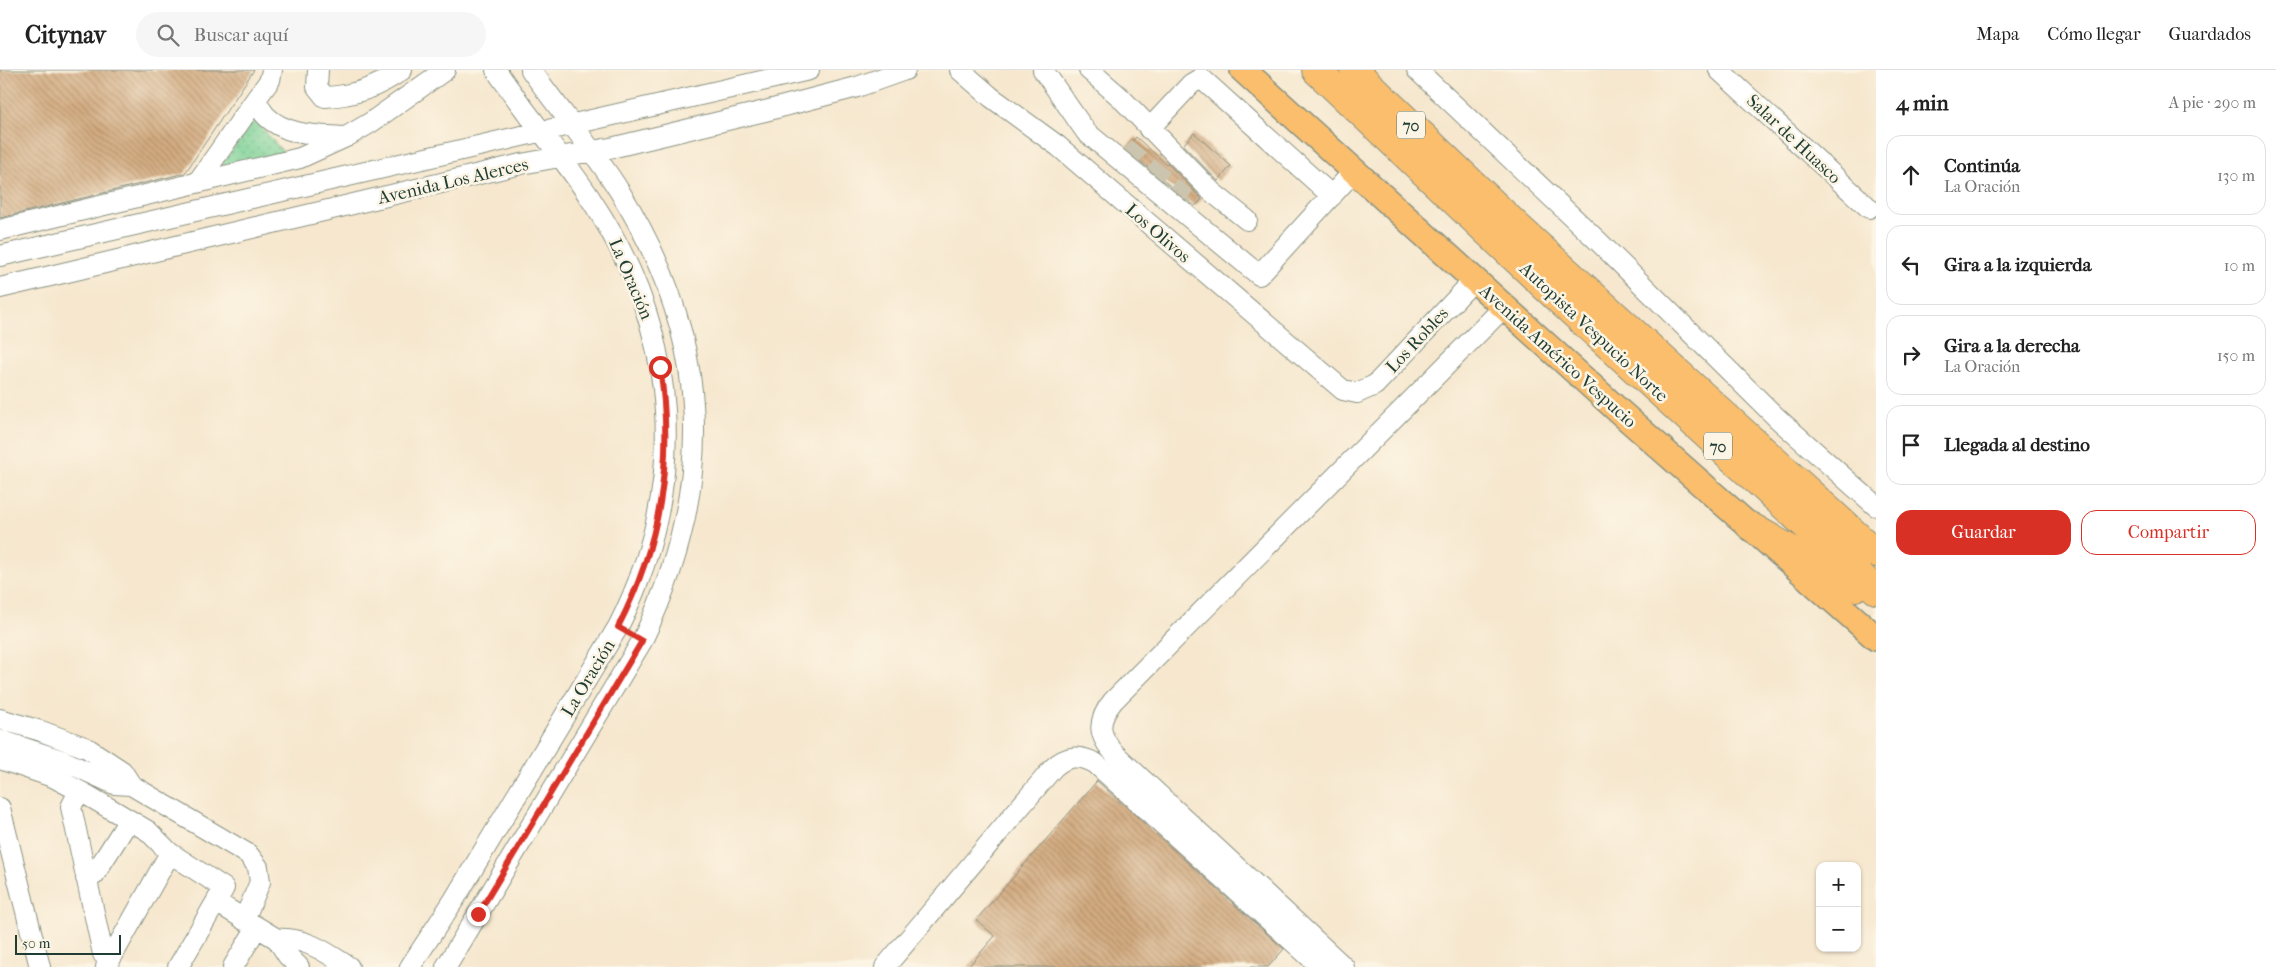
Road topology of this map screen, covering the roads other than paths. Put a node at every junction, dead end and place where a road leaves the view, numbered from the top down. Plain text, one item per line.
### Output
1 (272, 70) edge
2 (318, 70) edge
3 (402, 70) edge
4 (445, 70) edge
5 (496, 70) edge
6 (531, 70) edge
7 (905, 70) edge
8 (960, 70) edge
9 (1043, 70) edge
10 (1089, 70) edge
11 (1243, 70) edge
12 (1316, 70) edge
13 (1354, 70) edge
14 (1417, 70) edge
15 (1719, 70) edge
16 (801, 71) edge
17 (1056, 89) junction
18 (256, 99) junction
19 (571, 126) junction
20 (1149, 129) junction
21 (541, 133) junction
22 (346, 137) junction
23 (1125, 148) tunnel mouth
24 (591, 151) junction
25 (559, 156) junction
26 (1355, 170) junction
27 (197, 183) junction
28 (1332, 196) junction
29 (1195, 206) tunnel mouth
30 (1870, 208) dead end
31 (1247, 220) dead end
32 (0, 230) edge
33 (0, 256) edge
34 (1268, 266) junction
35 (1474, 280) junction
36 (0, 288) edge
37 (1504, 307) junction
38 (1357, 393) joint
39 (1812, 495) junction
40 (1876, 506) edge
41 (1750, 526) junction
42 (1876, 534) edge
43 (1876, 553) edge
44 (1876, 590) edge
45 (1876, 599) edge
46 (618, 627) junction
47 (1876, 638) edge
48 (642, 641) junction
49 (0, 719) edge
50 (0, 740) edge
51 (0, 759) edge
52 (130, 785) junction
53 (79, 791) junction
54 (0, 808) edge
55 (128, 820) junction
56 (170, 853) junction
57 (86, 878) junction
58 (216, 902) junction
59 (250, 923) junction
60 (277, 939) junction
61 (108, 963) edge
62 (40, 967) edge
63 (178, 967) edge
64 (233, 967) edge
65 (299, 967) edge
66 (348, 967) edge
67 (410, 967) edge
68 (446, 967) edge
69 (885, 967) edge
70 (1321, 967) edge
71 (1344, 967) edge

1 - 18 street
2 - 3 street
4 - 22 street
5 - 21 street, La Oración
6 - 19 street, La Oración
7 - 24 street, Avenida Los Alerces
8 - 38 street, Los Olivos
9 - 17 street
10 - 20 street
11 - 26 main road, Avenida Américo Vespucio
12 - 44 highway, Autopista Vespucio Norte / 70
13 - 39 highway, Autopista Vespucio Norte / 70
14 - 40 street
15 - 30 street, Salar de Huasco
16 - 19 street, Avenida Los Alerces
17 - 23 street
17 - 34 street
18 - 22 street
18 - 27 street
19 - 21 street, Avenida Los Alerces
19 - 24 street, La Oración
20 - 28 street
20 - 31 street
21 - 25 street, La Oración
21 - 33 street, Avenida Los Alerces
22 - 27 street
24 - 25 street, Avenida Los Alerces
24 - 48 street, La Oración
25 - 36 street, Avenida Los Alerces
25 - 46 street, La Oración
26 - 28 street
26 - 35 main road, Avenida Américo Vespucio
27 - 32 street
28 - 34 street
29 - 34 street
35 - 37 main road, Avenida Américo Vespucio
35 - 38 street, Los Robles
37 - 41 main road, Avenida Américo Vespucio
37 - 71 street
39 - 42 highway
39 - 43 highway, Autopista Vespucio Norte / 70
41 - 45 highway
41 - 47 main road, Avenida Américo Vespucio
46 - 48 street
46 - 67 street, La Oración
48 - 68 street, La Oración
49 - 52 street
50 - 52 street
51 - 53 street
52 - 59 street
53 - 55 street
53 - 57 street
54 - 62 street
55 - 56 street
55 - 57 street
56 - 58 street
56 - 61 street
57 - 61 street
58 - 59 street
58 - 63 street
59 - 60 street
59 - 64 street
60 - 65 street
60 - 66 street
69 - 70 street

